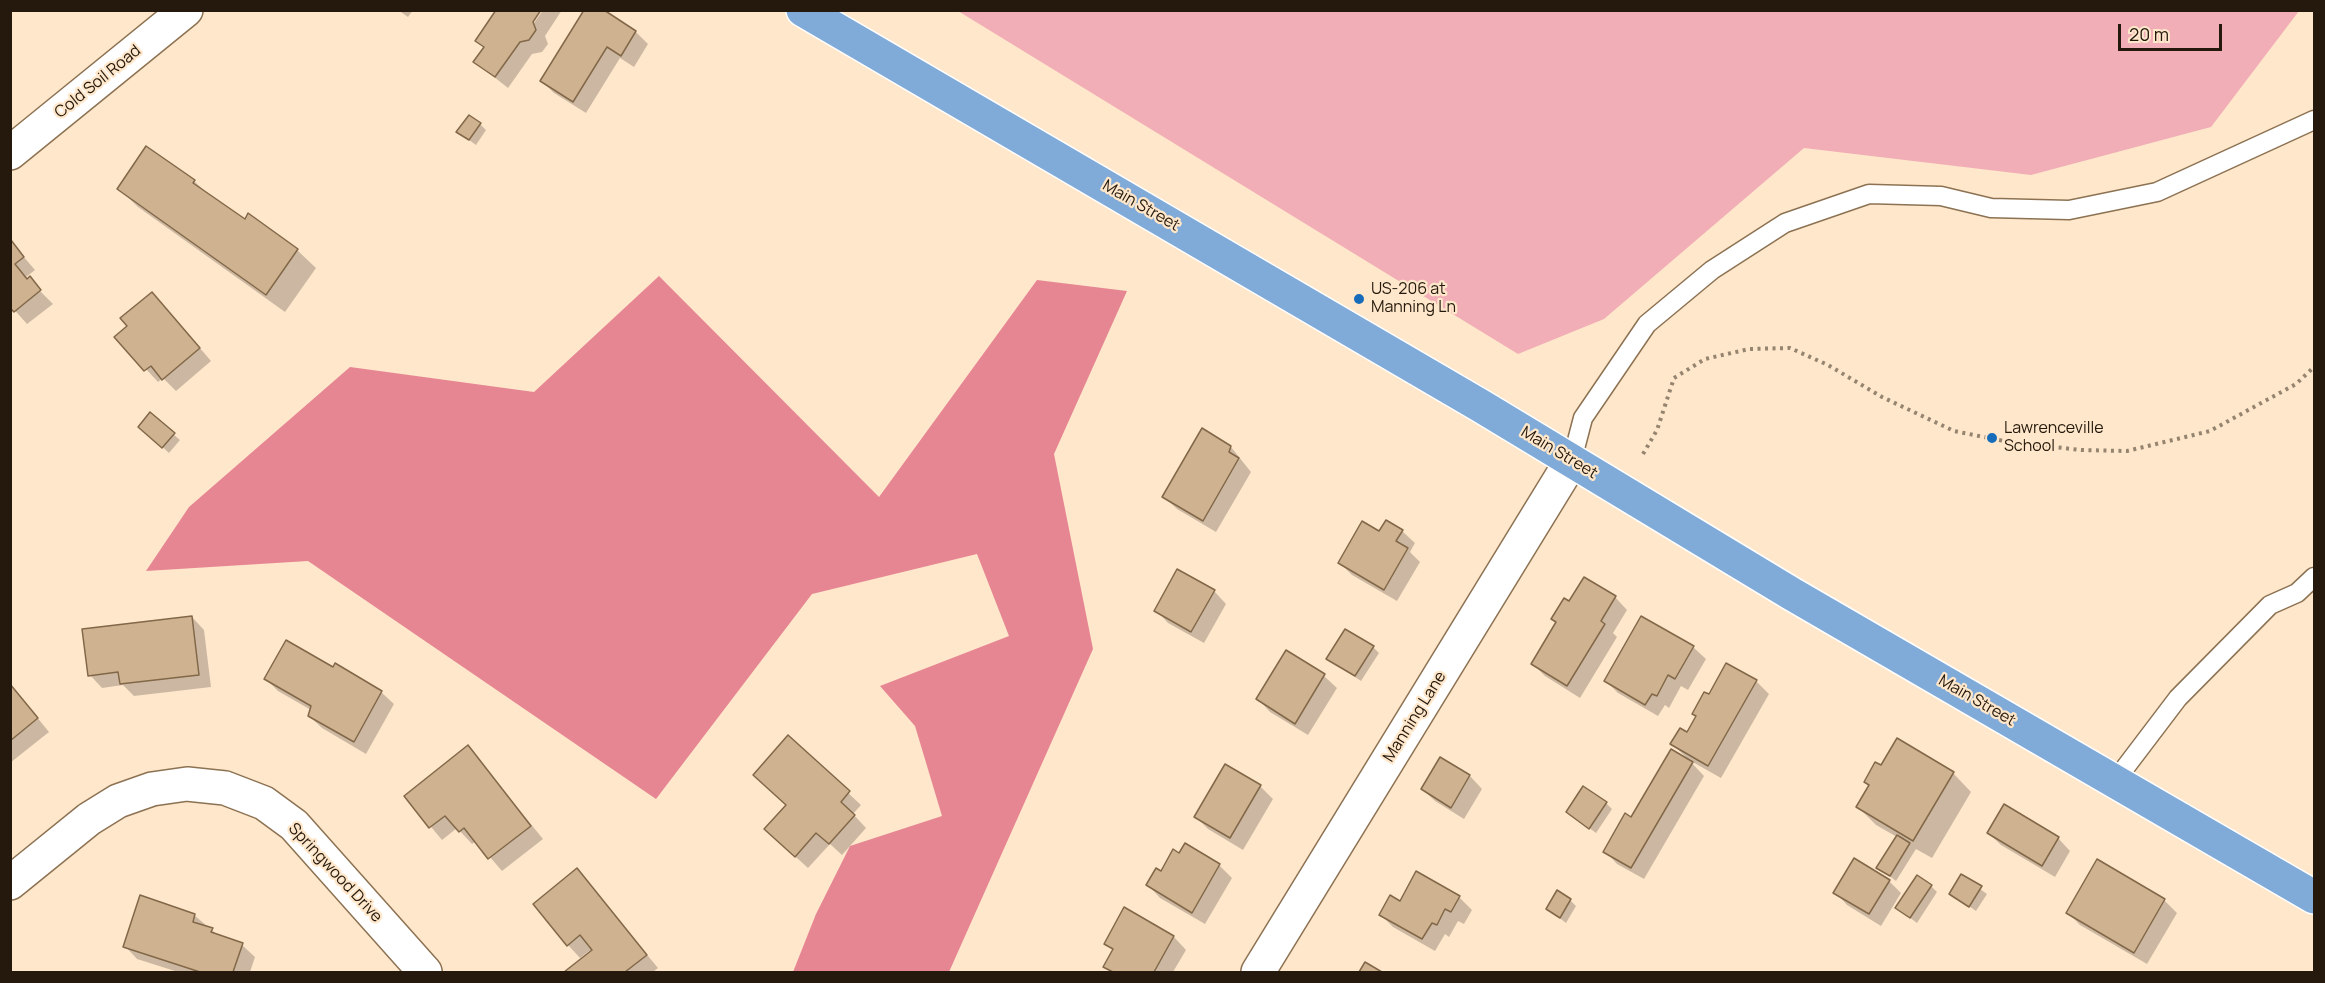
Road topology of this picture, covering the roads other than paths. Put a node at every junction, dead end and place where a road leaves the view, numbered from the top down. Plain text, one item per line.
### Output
1 (186, 10) edge
2 (803, 10) edge
3 (2314, 120) edge
4 (10, 153) edge
5 (1572, 460) junction
6 (2314, 577) edge
7 (2115, 781) junction
8 (10, 883) edge
9 (2314, 897) edge
10 (425, 972) edge
11 (1258, 972) edge

1 - 4 street, Cold Soil Road
2 - 5 highway, Main Street
3 - 5 lane
5 - 7 highway, Main Street
5 - 11 street, Manning Lane
6 - 7 lane
7 - 9 highway, Main Street
8 - 10 street, Springwood Drive

